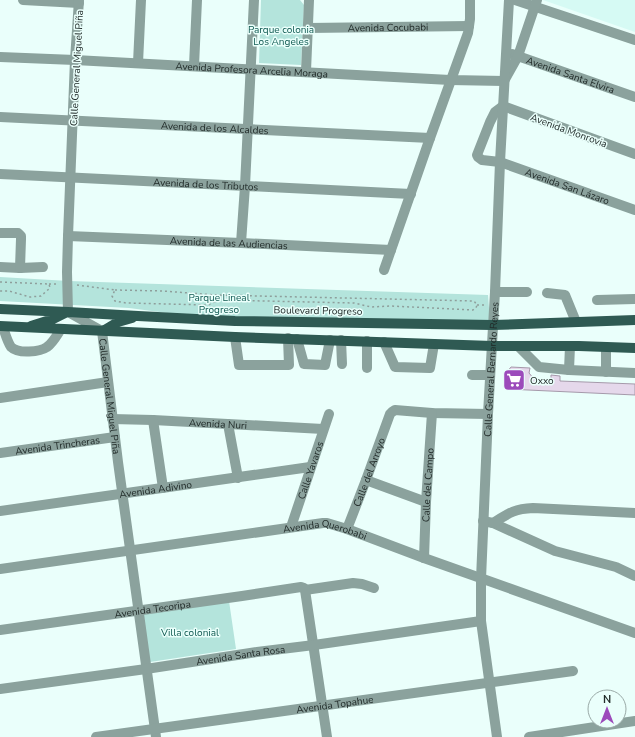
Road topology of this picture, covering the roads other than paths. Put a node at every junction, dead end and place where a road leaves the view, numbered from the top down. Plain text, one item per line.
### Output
1 (23, 0) edge
2 (141, 0) edge
3 (197, 0) edge
4 (254, 0) edge
5 (309, 0) edge
6 (470, 0) edge
7 (509, 0) edge
8 (515, 0) edge
9 (79, 1) edge
10 (536, 3) edge
11 (469, 26) junction
12 (308, 28) junction
13 (635, 40) edge
14 (506, 51) junction
15 (518, 56) junction
16 (0, 57) edge
17 (75, 60) junction
18 (138, 63) junction
19 (194, 66) junction
20 (251, 69) junction
21 (306, 71) junction
22 (450, 80) junction
23 (504, 81) junction
24 (635, 97) edge
25 (503, 106) junction
26 (0, 117) edge
27 (73, 121) junction
28 (248, 129) junction
29 (430, 138) junction
30 (635, 154) edge
31 (500, 162) junction
32 (0, 174) edge
33 (70, 178) junction
34 (245, 186) junction
35 (411, 194) junction
36 (635, 210) edge
37 (0, 233) edge
38 (68, 236) junction
39 (241, 242) junction
40 (391, 250) junction
41 (43, 267) dead end
42 (0, 268) edge
43 (20, 268) junction
44 (384, 270) dead end
45 (495, 292) junction
46 (528, 292) dead end
47 (547, 293) dead end
48 (635, 299) edge
49 (597, 300) dead end
50 (0, 309) edge
51 (68, 312) junction
52 (138, 316) junction
53 (635, 320) edge
54 (576, 322) junction
55 (493, 325) junction
56 (1, 326) edge
57 (25, 328) junction
58 (61, 329) junction
59 (102, 331) junction
60 (235, 337) junction
61 (292, 338) junction
62 (330, 340) junction
63 (341, 340) junction
64 (367, 341) junction
65 (384, 342) junction
66 (434, 344) junction
67 (492, 346) junction
68 (518, 346) junction
69 (570, 346) junction
70 (606, 347) junction
71 (635, 348) edge
72 (342, 364) dead end
73 (367, 368) dead end
74 (569, 370) junction
75 (606, 372) junction
76 (635, 373) edge
77 (472, 374) dead end
78 (490, 375) junction
79 (108, 382) junction
80 (0, 398) edge
81 (432, 412) junction
82 (329, 414) dead end
83 (488, 414) junction
84 (112, 419) junction
85 (153, 420) junction
86 (228, 424) junction
87 (323, 429) junction
88 (115, 437) junction
89 (0, 453) edge
90 (310, 467) junction
91 (238, 478) junction
92 (366, 480) junction
93 (163, 488) junction
94 (122, 493) junction
95 (426, 502) junction
96 (0, 511) edge
97 (635, 513) edge
98 (488, 522) junction
99 (291, 527) junction
100 (347, 529) junction
101 (130, 551) junction
102 (424, 558) junction
103 (0, 569) edge
104 (635, 576) edge
105 (481, 579) junction
106 (374, 588) dead end
107 (305, 589) junction
108 (138, 610) junction
109 (481, 621) junction
110 (0, 630) edge
111 (635, 633) edge
112 (314, 645) junction
113 (146, 669) junction
114 (573, 671) dead end
115 (489, 683) junction
116 (0, 689) edge
117 (322, 705) junction
118 (635, 721) edge
119 (155, 733) edge
120 (96, 737) edge
121 (327, 737) edge
122 (497, 737) edge
123 (528, 737) edge

1 - 9 street
2 - 18 street
3 - 19 street
4 - 20 street
5 - 12 street
6 - 11 street
7 - 14 street, Calle General Bernardo Reyes
8 - 10 street
9 - 17 street, Calle General Miguel Piña
10 - 13 street
10 - 15 street
11 - 12 street, Avenida Cocubabi
11 - 22 street
12 - 21 street
14 - 15 street, Avenida Santa Elvira
14 - 23 street, Calle General Bernardo Reyes
15 - 23 street
15 - 24 street, Avenida Santa Elvira
16 - 17 street, Avenida Profesora Arcelia Moraga
17 - 18 street, Avenida Profesora Arcelia Moraga
17 - 27 street, Calle General Miguel Piña
18 - 19 street, Avenida Profesora Arcelia Moraga
19 - 20 street, Avenida Profesora Arcelia Moraga
20 - 21 street, Avenida Profesora Arcelia Moraga
20 - 28 street
21 - 22 street, Avenida Profesora Arcelia Moraga
22 - 23 street, Avenida Profesora Arcelia Moraga
22 - 29 street
23 - 25 street, Calle General Bernardo Reyes
25 - 30 street, Avenida Monrovia
25 - 31 street, Calle General Bernardo Reyes
25 - 31 street, Avenida San Lázaro
26 - 27 street, Avenida de los Alcaldes
27 - 28 street, Avenida de los Alcaldes
27 - 33 street, Calle General Miguel Piña
28 - 29 street, Avenida de los Alcaldes
28 - 34 street
29 - 35 street
31 - 36 street, Avenida San Lázaro
31 - 45 street, Calle General Bernardo Reyes
32 - 33 street, Avenida de los Tributos
33 - 34 street, Avenida de los Tributos
33 - 38 street, Calle General Miguel Piña
34 - 35 street, Avenida de los Tributos
34 - 39 street
35 - 40 street
37 - 43 street
38 - 39 street, Avenida de las Audiencias
38 - 51 street, Calle General Miguel Piña
39 - 40 street, Avenida de las Audiencias
40 - 44 street
41 - 43 street
42 - 43 street
45 - 46 street
45 - 55 street, Calle General Bernardo Reyes
47 - 54 street
48 - 49 street
50 - 51 main road, Boulevard Progreso
51 - 52 main road, Boulevard Progreso
51 - 57 main road
51 - 59 street, Calle General Miguel Piña
52 - 55 main road, Boulevard Progreso
52 - 59 main road
53 - 54 main road, Boulevard Progreso
54 - 55 main road, Boulevard Progreso
55 - 67 street, Calle General Bernardo Reyes
56 - 57 main road
56 - 58 street
57 - 58 main road
58 - 59 main road
59 - 60 main road
59 - 79 street, Calle General Miguel Piña
60 - 61 main road
60 - 61 street
61 - 62 main road
61 - 62 street
62 - 63 main road
63 - 64 main road
63 - 72 street
64 - 65 main road
64 - 73 street
65 - 66 main road
65 - 66 street
66 - 67 main road
67 - 68 main road
67 - 78 street, Calle General Bernardo Reyes
68 - 69 main road
68 - 74 street
69 - 70 main road
69 - 74 street
70 - 71 main road
70 - 75 street
74 - 75 street
75 - 76 street
77 - 78 street
78 - 83 street, Calle General Bernardo Reyes
79 - 80 street
79 - 84 street, Calle General Miguel Piña
81 - 83 street
81 - 92 street, Calle del Arroyo
81 - 95 street, Calle del Campo
82 - 87 street, Calle Yavaros
83 - 98 street, Calle General Bernardo Reyes
84 - 85 street, Avenida Nuri
84 - 88 street, Calle General Miguel Piña
85 - 86 street, Avenida Nuri
85 - 93 street
86 - 87 street, Avenida Nuri
86 - 91 street
87 - 90 street, Calle Yavaros
88 - 89 street, Avenida Trincheras
88 - 94 street, Calle General Miguel Piña
90 - 91 street, Avenida Adivino
90 - 99 street, Calle Yavaros
91 - 93 street, Avenida Adivino
92 - 95 street
92 - 100 street, Calle del Arroyo
93 - 94 street, Avenida Adivino
94 - 96 street, Avenida Adivino
94 - 101 street, Calle General Miguel Piña
95 - 102 street, Calle del Campo
97 - 98 street
98 - 104 street
98 - 105 street, Calle General Bernardo Reyes
99 - 100 street, Avenida Querobabi
99 - 101 street, Avenida Querobabi
100 - 102 street, Avenida Querobabi
101 - 103 street, Avenida Querobabi
101 - 108 street, Calle General Miguel Piña
102 - 105 street, Avenida Querobabi
105 - 109 street, Calle General Bernardo Reyes
105 - 111 street, Avenida Querobabi
106 - 107 street, Avenida Tecoripa
107 - 108 street, Avenida Tecoripa
107 - 112 street
108 - 110 street, Avenida Tecoripa
108 - 113 street, Calle General Miguel Piña
109 - 112 street, Avenida Santa Rosa
109 - 115 street, Calle General Bernardo Reyes
112 - 113 street, Avenida Santa Rosa
112 - 117 street
113 - 116 street, Avenida Santa Rosa
113 - 119 street, Calle General Miguel Piña
114 - 115 street, Avenida Topahue
115 - 117 street, Avenida Topahue
115 - 122 street, Calle General Bernardo Reyes
117 - 119 street, Avenida Topahue
117 - 121 street
118 - 123 street
119 - 120 street, Avenida Topahue

